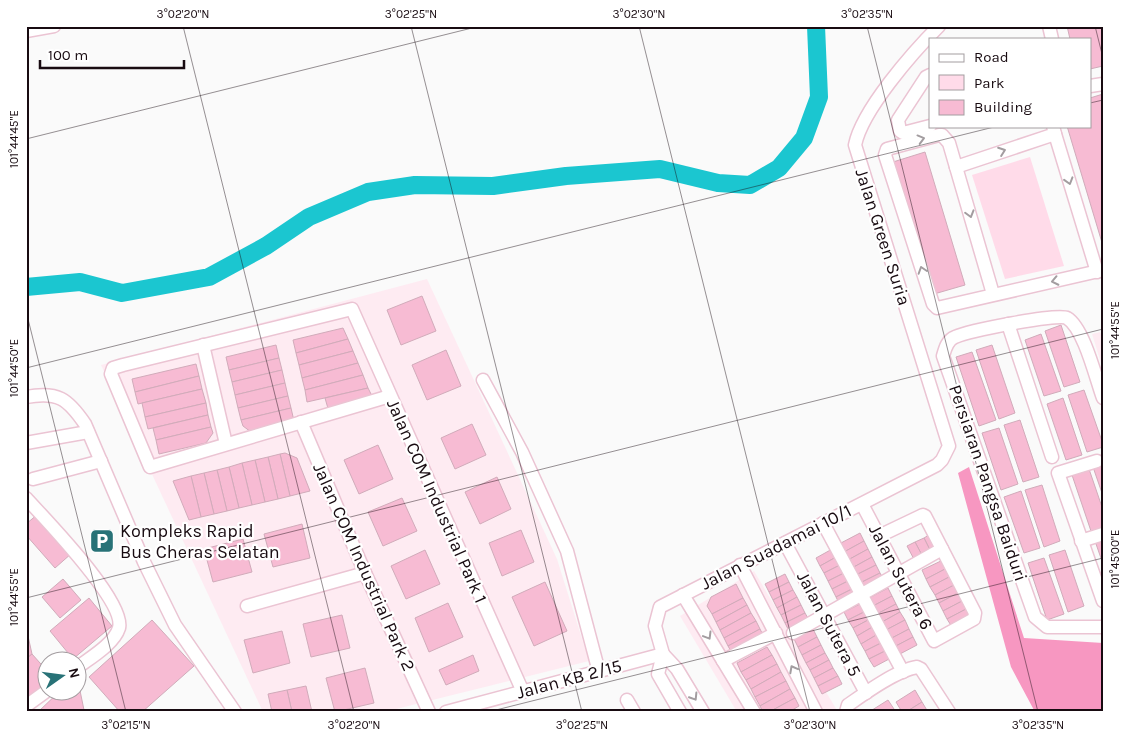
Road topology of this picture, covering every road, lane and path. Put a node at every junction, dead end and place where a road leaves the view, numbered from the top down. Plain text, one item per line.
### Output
1 (54, 26) edge
2 (939, 26) edge
3 (26, 31) edge
4 (929, 76) edge
5 (929, 126) edge
6 (1054, 130) edge
7 (956, 168) junction
8 (1100, 271) edge
9 (993, 294) junction
10 (1008, 324) junction
11 (202, 345) junction
12 (483, 380) dead end
13 (1102, 393) edge
14 (390, 396) junction
15 (26, 397) edge
16 (301, 422) junction
17 (88, 432) junction
18 (26, 443) edge
19 (226, 444) junction
20 (1052, 457) dead end
21 (101, 461) junction
22 (1098, 461) dead end
23 (937, 465) joint
24 (33, 478) dead end
25 (26, 498) edge
26 (864, 509) junction
27 (823, 524) junction
28 (1103, 534) edge
29 (879, 536) junction
30 (1081, 542) junction
31 (789, 548) junction
32 (942, 548) junction
33 (740, 565) junction
34 (365, 573) junction
35 (898, 573) junction
36 (683, 595) junction
37 (861, 595) junction
38 (1103, 601) edge
39 (247, 606) dead end
40 (825, 615) junction
41 (1103, 627) edge
42 (776, 633) junction
43 (793, 633) dead end
44 (663, 654) junction
45 (88, 658) edge
46 (723, 661) junction
47 (599, 672) junction
48 (903, 672) junction
49 (523, 692) junction
50 (866, 693) junction
51 (38, 697) edge
52 (627, 700) dead end
53 (26, 706) edge
54 (235, 712) edge
55 (429, 712) edge
56 (446, 712) edge
57 (634, 712) edge
58 (680, 712) edge
59 (703, 712) edge
60 (754, 712) edge
61 (816, 712) edge
62 (846, 712) edge
63 (948, 712) edge

1 - 3 street
2 - 23 street, Jalan Green Suria
4 - 5 street
7 -> 6 street
6 -> 8 street
7 -> 9 street
9 -> 7 street
8 -> 9 street
10 - 13 street, Persiaran Pangsa Baiduri
10 - 20 street
10 - 41 street, Persiaran Pangsa Baiduri
11 - 14 street, Jalan COM Industrial Park 1
11 - 19 street
11 - 19 street
12 - 47 street
14 - 16 street
14 - 49 street, Jalan COM Industrial Park 1
15 - 17 street
16 - 19 street
16 - 34 street, Jalan COM Industrial Park 2
17 - 18 street
17 - 21 street
21 - 24 street
21 - 54 street
22 - 30 street
23 - 26 street, Jalan Suadamai 10/1
25 - 45 street
26 - 27 street, Jalan Suadamai 10/1
26 - 29 street, Jalan Sutera 6
27 - 31 street, Jalan Suadamai 10/1
27 - 37 street
28 - 30 street
29 - 32 street
29 - 35 street, Jalan Sutera 6
30 - 38 street
31 - 33 street, Jalan Suadamai 10/1
31 - 40 street, Jalan Sutera 5
32 - 35 street
32 - 35 street, Jalan Sutera 6
33 - 36 street, Jalan Suadamai 10/1
33 - 42 street
34 - 39 street
34 - 55 street, Jalan COM Industrial Park 2
35 - 37 street
36 - 44 street, Jalan Suadamai 10/1
36 -> 46 street
37 - 40 street
37 - 48 street
40 - 43 street
40 - 50 street, Jalan Sutera 5
42 - 46 street
61 -> 42 street
44 - 47 street, Jalan KB 2/15
44 - 58 street, Jalan Suadamai 10/1
44 -> 59 street, Jalan Suadamai 10/1
46 - 60 street
47 - 49 street, Jalan KB 2/15
48 - 50 street
48 - 63 street
49 - 56 street, Jalan KB 2/15
50 - 62 street
51 - 53 street
52 - 57 street

